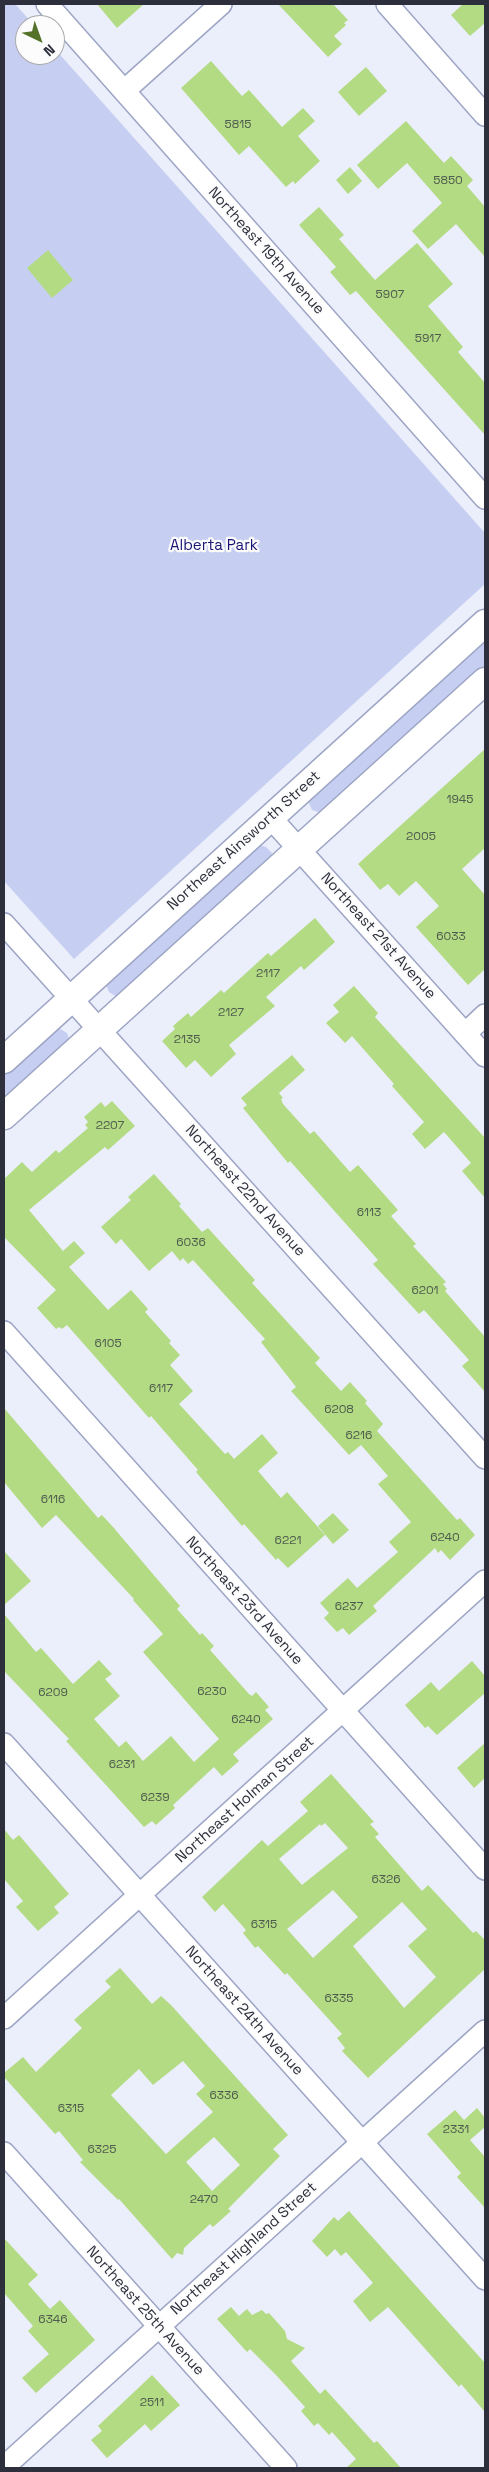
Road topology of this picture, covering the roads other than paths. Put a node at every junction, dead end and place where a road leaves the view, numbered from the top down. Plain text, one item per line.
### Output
1 (47, 4) edge
2 (221, 4) edge
3 (387, 4) edge
4 (124, 90) junction
5 (485, 114) edge
6 (485, 498) edge
7 (485, 623) edge
8 (485, 681) edge
9 (270, 817) junction
10 (299, 848) junction
11 (4, 924) edge
12 (71, 999) junction
13 (485, 1015) edge
14 (100, 1029) junction
15 (465, 1034) junction
16 (485, 1056) edge
17 (4, 1060) edge
18 (4, 1116) edge
19 (4, 1332) edge
20 (485, 1458) edge
21 (485, 1581) edge
22 (343, 1711) junction
23 (4, 1744) edge
24 (485, 1869) edge
25 (139, 1895) junction
26 (4, 2018) edge
27 (485, 2031) edge
28 (362, 2143) junction
29 (4, 2153) edge
30 (485, 2279) edge
31 (158, 2327) junction
32 (4, 2467) edge
33 (286, 2468) edge

1 - 4 street, Northeast 19th Avenue
2 - 4 street
3 - 5 street
4 - 6 street, Northeast 19th Avenue
7 - 9 street, Northeast Ainsworth Street
8 - 10 street
9 - 10 street, Northeast 21st Avenue
9 - 12 street, Northeast Ainsworth Street
10 - 14 street
10 - 15 street, Northeast 21st Avenue
11 - 12 street, Northeast 22nd Avenue
12 - 14 street, Northeast 22nd Avenue
12 - 17 street, Northeast Ainsworth Street
13 - 15 street
14 - 18 street
14 - 20 street, Northeast 22nd Avenue
15 - 16 street, Northeast 21st Avenue
19 - 22 street, Northeast 23rd Avenue
21 - 22 street, Northeast Holman Street
22 - 24 street, Northeast 23rd Avenue
22 - 25 street, Northeast Holman Street
23 - 25 street, Northeast 24th Avenue
25 - 26 street, Northeast Holman Street
25 - 28 street, Northeast 24th Avenue
27 - 28 street, Northeast Highland Street
28 - 30 street, Northeast 24th Avenue
28 - 31 street, Northeast Highland Street
29 - 31 street, Northeast 25th Avenue
31 - 32 street, Northeast Highland Street
31 - 33 street, Northeast 25th Avenue

